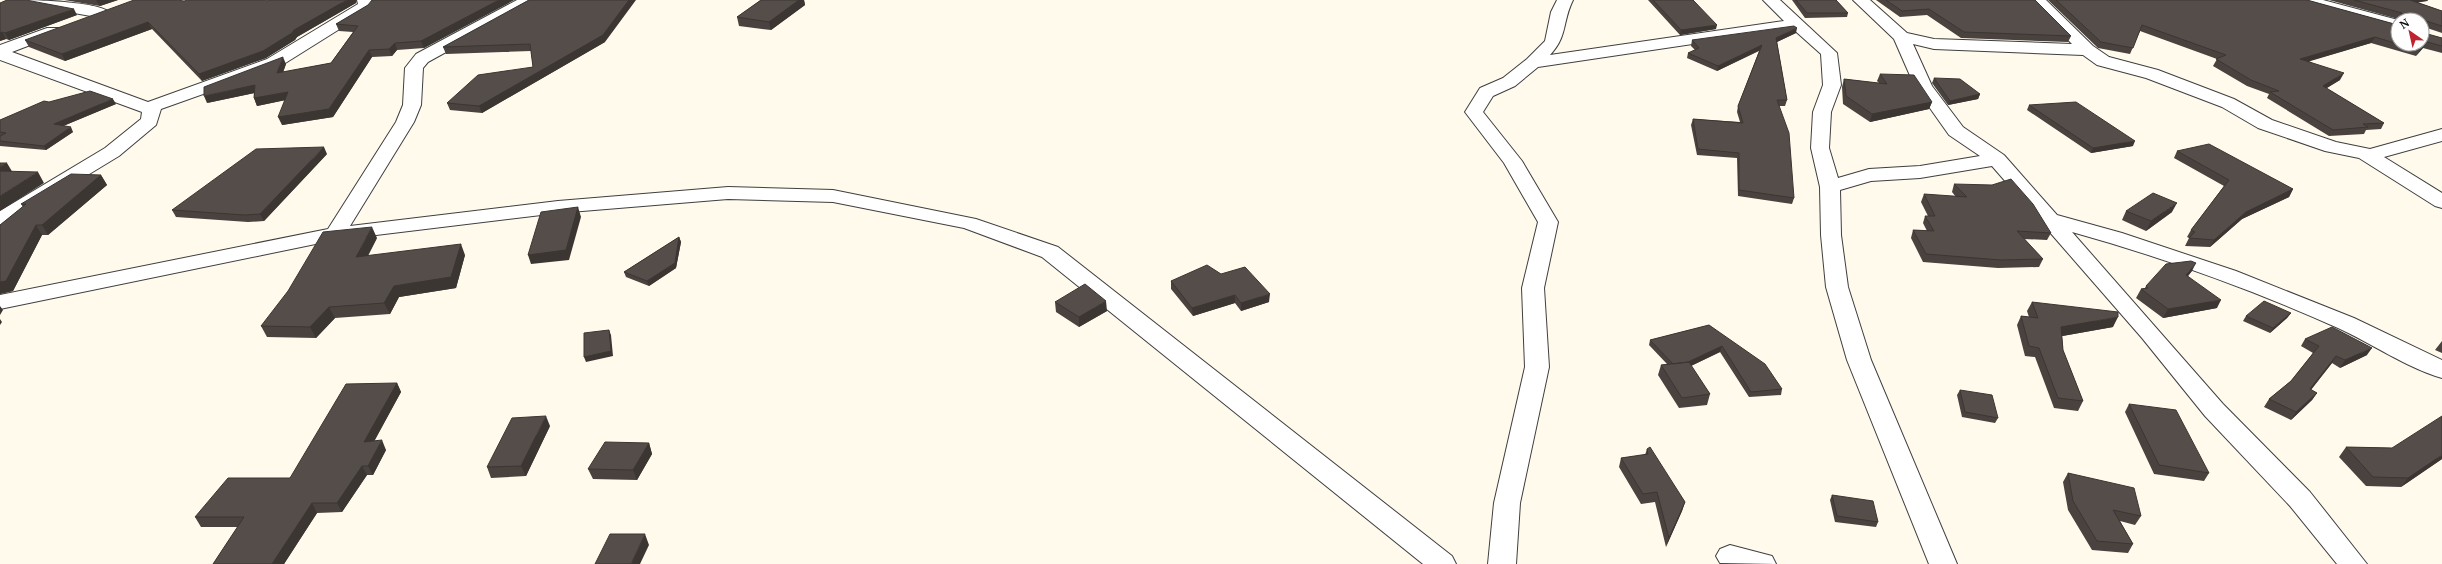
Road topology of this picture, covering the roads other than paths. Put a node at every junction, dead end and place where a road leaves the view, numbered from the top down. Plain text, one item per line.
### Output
1 (29, 0) edge
2 (366, 0) edge
3 (529, 0) edge
4 (1565, 0) edge
5 (1771, 0) edge
6 (1861, 0) edge
7 (2037, 0) edge
8 (2305, 0) edge
9 (2390, 23) edge
10 (1796, 24) junction
11 (1901, 37) junction
12 (2087, 50) junction
13 (0, 52) edge
14 (1533, 63) junction
15 (150, 107) junction
16 (2442, 135) edge
17 (2365, 153) junction
18 (1997, 159) junction
19 (1830, 187) junction
20 (2442, 202) edge
21 (2050, 218) junction
22 (0, 220) edge
23 (336, 234) junction
24 (0, 302) edge
25 (2442, 370) edge
26 (1730, 556) dead end
27 (1442, 564) edge
28 (1502, 564) edge
29 (1762, 564) edge
30 (1943, 564) edge
31 (2353, 564) edge

1 - 13 street
2 - 15 street
3 - 23 street
4 - 14 street
5 - 10 street
6 - 11 street
7 - 12 street
8 - 9 street
10 - 14 street
10 - 19 street
11 - 12 street
11 - 18 street
12 - 17 street
13 - 15 street
14 - 28 street
15 - 22 street
16 - 17 street
17 - 20 street
18 - 19 street
18 - 21 street
19 - 30 street
21 - 25 street
21 - 31 street
23 - 24 street
23 - 27 street
26 - 29 street

